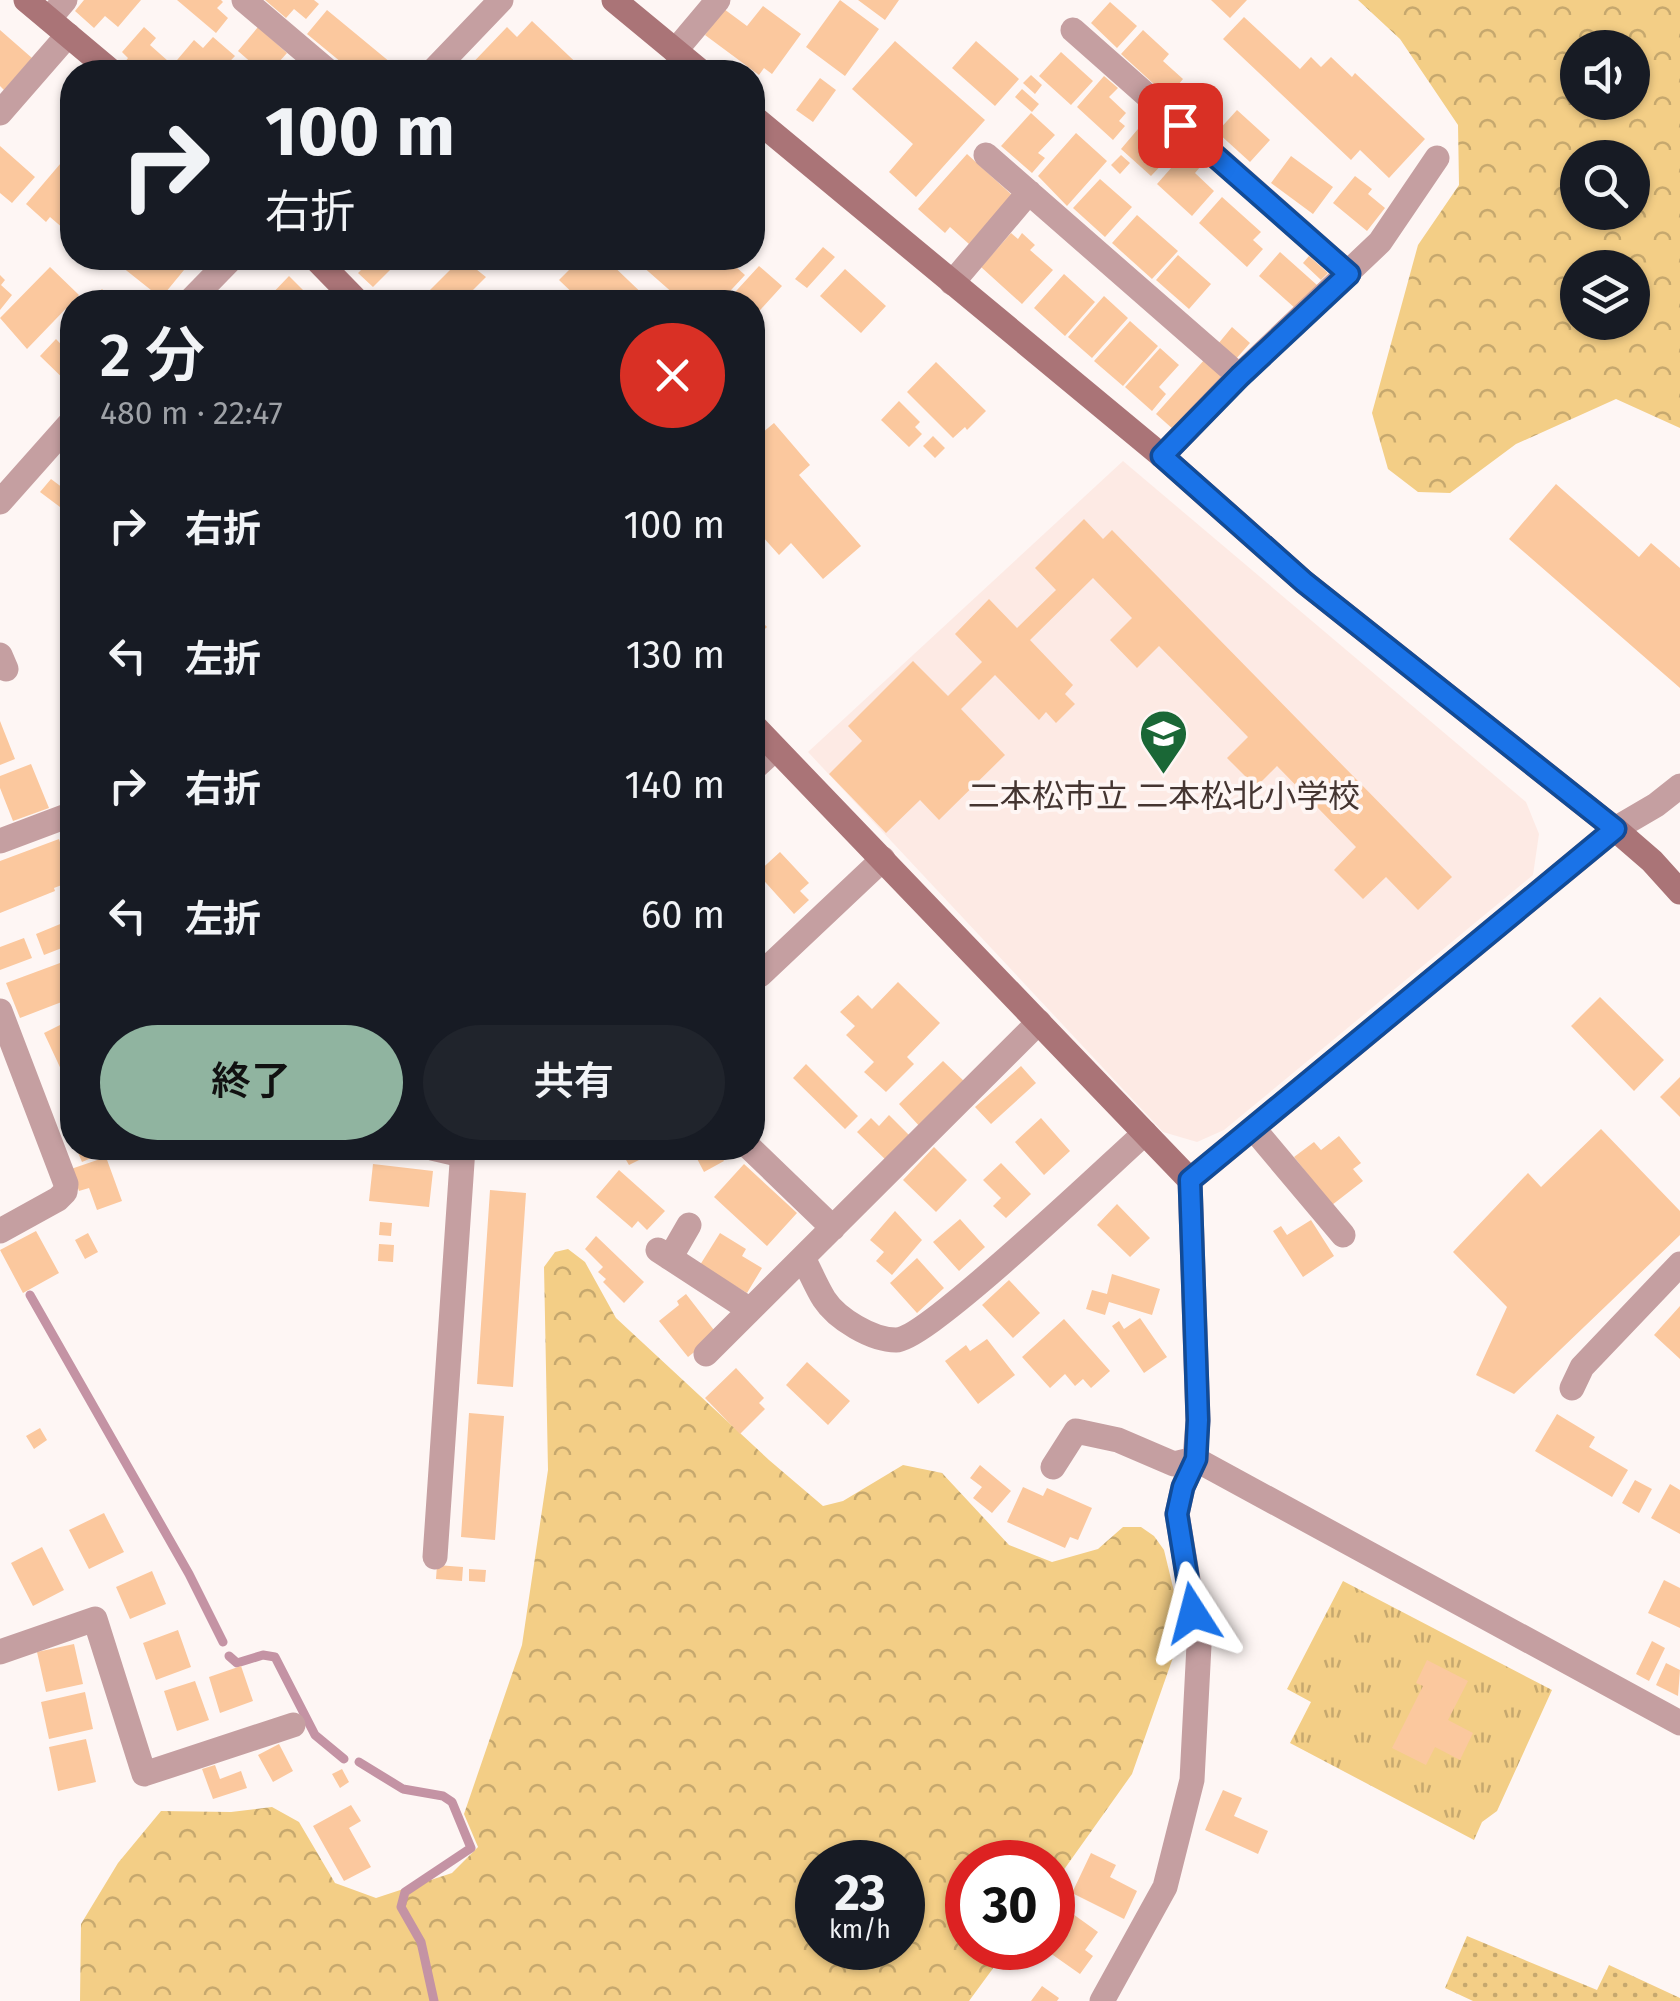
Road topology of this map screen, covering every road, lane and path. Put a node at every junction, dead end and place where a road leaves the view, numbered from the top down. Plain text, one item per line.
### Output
1 (26, 0) edge
2 (244, 0) edge
3 (500, 0) edge
4 (614, 0) edge
5 (718, 0) edge
6 (60, 18) edge
7 (1072, 30) dead end
8 (674, 50) junction
9 (100, 60) edge
10 (316, 60) edge
11 (443, 60) edge
12 (686, 60) edge
13 (0, 113) edge
14 (765, 127) edge
15 (986, 155) dead end
16 (1436, 158) dead end
17 (1029, 192) junction
18 (220, 270) edge
19 (327, 270) edge
20 (1349, 274) junction
21 (952, 283) junction
22 (201, 290) edge
23 (346, 290) edge
24 (1240, 376) junction
25 (60, 445) edge
26 (1162, 456) junction
27 (0, 502) edge
28 (765, 738) edge
29 (775, 748) junction
30 (765, 758) edge
31 (1680, 786) edge
32 (60, 818) edge
33 (1615, 829) junction
34 (0, 841) edge
35 (882, 860) junction
36 (1680, 892) edge
37 (765, 970) edge
38 (0, 1010) edge
39 (1039, 1022) junction
40 (1253, 1128) junction
41 (1145, 1133) junction
42 (461, 1160) edge
43 (762, 1160) edge
44 (1190, 1180) junction
45 (689, 1224) dead end
46 (833, 1228) junction
47 (0, 1231) edge
48 (1343, 1235) dead end
49 (803, 1258) junction
50 (1680, 1264) edge
51 (750, 1310) junction
52 (706, 1354) dead end
53 (1572, 1388) dead end
54 (1196, 1459) junction
55 (1053, 1467) dead end
56 (434, 1557) dead end
57 (0, 1652) edge
58 (1680, 1723) edge
59 (293, 1724) dead end
60 (1102, 2001) edge

1 - 6 street
2 - 10 street
3 - 11 street
4 - 8 street
5 - 8 street
6 - 9 street
6 - 13 street
7 - 20 street
8 - 12 street
14 - 21 street
15 - 17 street
16 - 20 street
17 - 21 street
17 - 24 street
18 - 22 street
19 - 23 street
20 - 24 street
21 - 26 street
24 - 26 street
25 - 27 street
26 - 33 street
28 - 29 street
29 - 30 street
29 - 35 street
31 - 33 street
32 - 34 street
33 - 36 street
33 - 40 street
35 - 37 street
35 - 39 street
38 - 47 street
39 - 41 street
39 - 46 street
40 - 44 street
40 - 48 street
41 - 44 street
41 - 49 street
42 - 56 street
43 - 46 street
44 - 54 street
45 - 51 street
46 - 49 street
49 - 51 street
50 - 53 street
51 - 52 street
54 - 55 street
54 - 58 street
54 - 60 street
57 - 59 street

